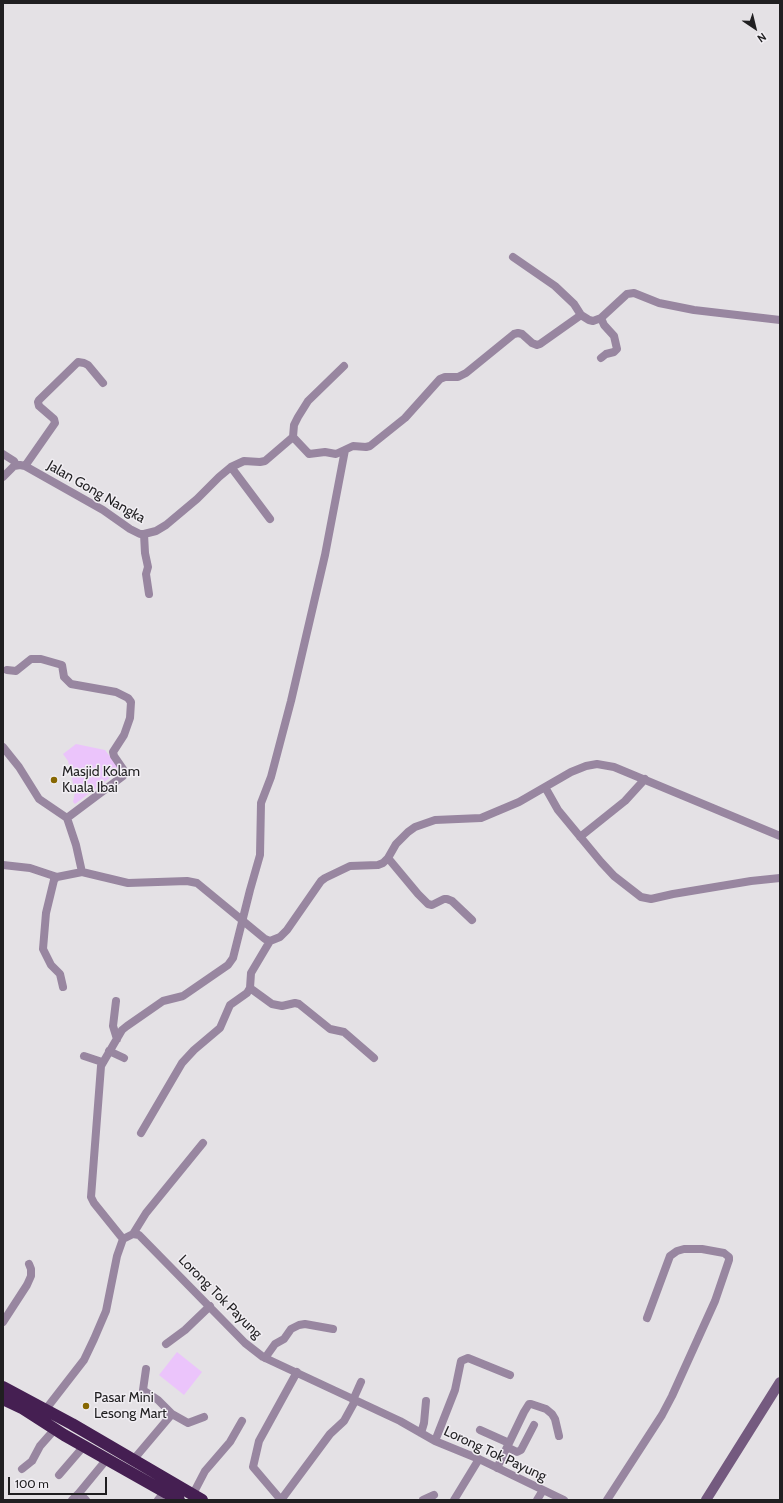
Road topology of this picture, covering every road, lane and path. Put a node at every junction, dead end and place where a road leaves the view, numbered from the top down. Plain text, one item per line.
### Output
1 (513, 257) dead end
2 (581, 315) junction
3 (601, 318) junction
4 (780, 320) edge
5 (601, 358) dead end
6 (344, 366) dead end
7 (103, 383) dead end
8 (291, 440) junction
9 (345, 450) junction
10 (3, 454) edge
11 (16, 465) junction
12 (25, 466) junction
13 (231, 467) junction
14 (3, 477) edge
15 (270, 519) dead end
16 (144, 534) junction
17 (149, 594) dead end
18 (7, 670) dead end
19 (3, 747) edge
20 (645, 779) junction
21 (545, 787) junction
22 (66, 818) junction
23 (780, 836) edge
24 (580, 837) junction
25 (388, 858) junction
26 (3, 865) edge
27 (82, 872) junction
28 (56, 877) junction
29 (780, 878) edge
30 (242, 920) junction
31 (472, 920) dead end
32 (270, 941) junction
33 (62, 987) dead end
34 (250, 988) junction
35 (116, 1001) dead end
36 (117, 1039) junction
37 (109, 1050) junction
38 (84, 1056) dead end
39 (124, 1058) dead end
40 (374, 1058) dead end
41 (102, 1062) junction
42 (141, 1133) dead end
43 (203, 1143) dead end
44 (133, 1234) junction
45 (123, 1239) junction
46 (29, 1264) dead end
47 (210, 1306) junction
48 (647, 1318) dead end
49 (3, 1322) edge
50 (333, 1329) dead end
51 (166, 1344) dead end
52 (264, 1358) junction
53 (146, 1369) dead end
54 (297, 1372) junction
55 (510, 1375) dead end
56 (361, 1382) dead end
57 (780, 1382) edge
58 (3, 1387) edge
59 (3, 1399) edge
60 (354, 1400) junction
61 (426, 1401) dead end
62 (46, 1409) junction
63 (172, 1414) junction
64 (204, 1416) dead end
65 (242, 1421) dead end
66 (72, 1424) junction
67 (534, 1425) dead end
68 (480, 1430) dead end
69 (60, 1432) junction
70 (421, 1433) junction
71 (559, 1436) dead end
72 (434, 1441) junction
73 (508, 1445) junction
74 (84, 1446) junction
75 (107, 1459) junction
76 (134, 1459) junction
77 (479, 1459) junction
78 (497, 1468) junction
79 (22, 1470) dead end
80 (58, 1475) dead end
81 (543, 1490) junction
82 (79, 1493) junction
83 (434, 1495) dead end
84 (161, 1496) edge
85 (197, 1497) edge
86 (72, 1500) edge
87 (86, 1500) edge
88 (179, 1500) edge
89 (423, 1500) edge
90 (454, 1500) edge
91 (538, 1500) edge
92 (564, 1500) edge
93 (607, 1500) edge
94 (706, 1500) edge

1 - 2 street
2 - 3 street
2 - 9 street
3 - 4 street
3 - 5 street
6 - 8 street
7 - 12 street
8 - 9 street
8 - 13 street, Jalan Gong Nangka
9 - 30 street
10 - 11 street
11 - 12 street, Jalan Gong Nangka
11 - 14 street
12 - 16 street, Jalan Gong Nangka
13 - 15 street
13 - 16 street, Jalan Gong Nangka
16 - 17 street
18 - 22 street
19 - 22 street
20 - 21 street
20 - 23 street
20 - 24 street
21 - 24 street
21 - 25 street
22 - 27 street
24 - 29 street
25 - 31 street
25 - 32 street
26 - 28 street
27 - 28 street
27 - 30 street
28 - 33 street
30 - 32 street
30 - 36 street
32 - 34 street
34 - 40 street
34 - 42 street
35 - 36 street
36 - 37 street
37 - 39 street
37 - 41 street
38 - 41 street
41 - 45 street
43 - 44 street
44 - 45 street
44 - 47 street, Lorong Tok Payung
45 - 62 street
46 - 49 street
47 - 51 street
47 - 52 street, Lorong Tok Payung
48 - 93 street
50 - 52 street
52 - 54 street, Lorong Tok Payung
53 - 63 street
54 - 60 street, Lorong Tok Payung
54 - 60 street
55 - 72 street
56 - 60 street
57 - 94 street
58 - 62 highway
59 - 69 highway
60 - 70 street, Lorong Tok Payung
61 - 70 street
62 - 66 highway
63 - 64 street
63 - 76 street
65 - 85 street
66 - 69 highway
66 - 76 highway
67 - 73 street
68 - 73 street
69 - 74 highway
69 - 79 street
70 - 72 street, Lorong Tok Payung
71 - 73 street
72 - 77 street, Lorong Tok Payung
73 - 78 street
74 - 75 highway
74 - 80 street
75 - 82 street
75 - 84 highway
76 - 85 highway
77 - 78 street, Lorong Tok Payung
77 - 90 street
78 - 81 street, Lorong Tok Payung
81 - 91 street
81 - 92 street, Lorong Tok Payung
82 - 86 street
82 - 87 street
83 - 89 street
84 - 88 highway

